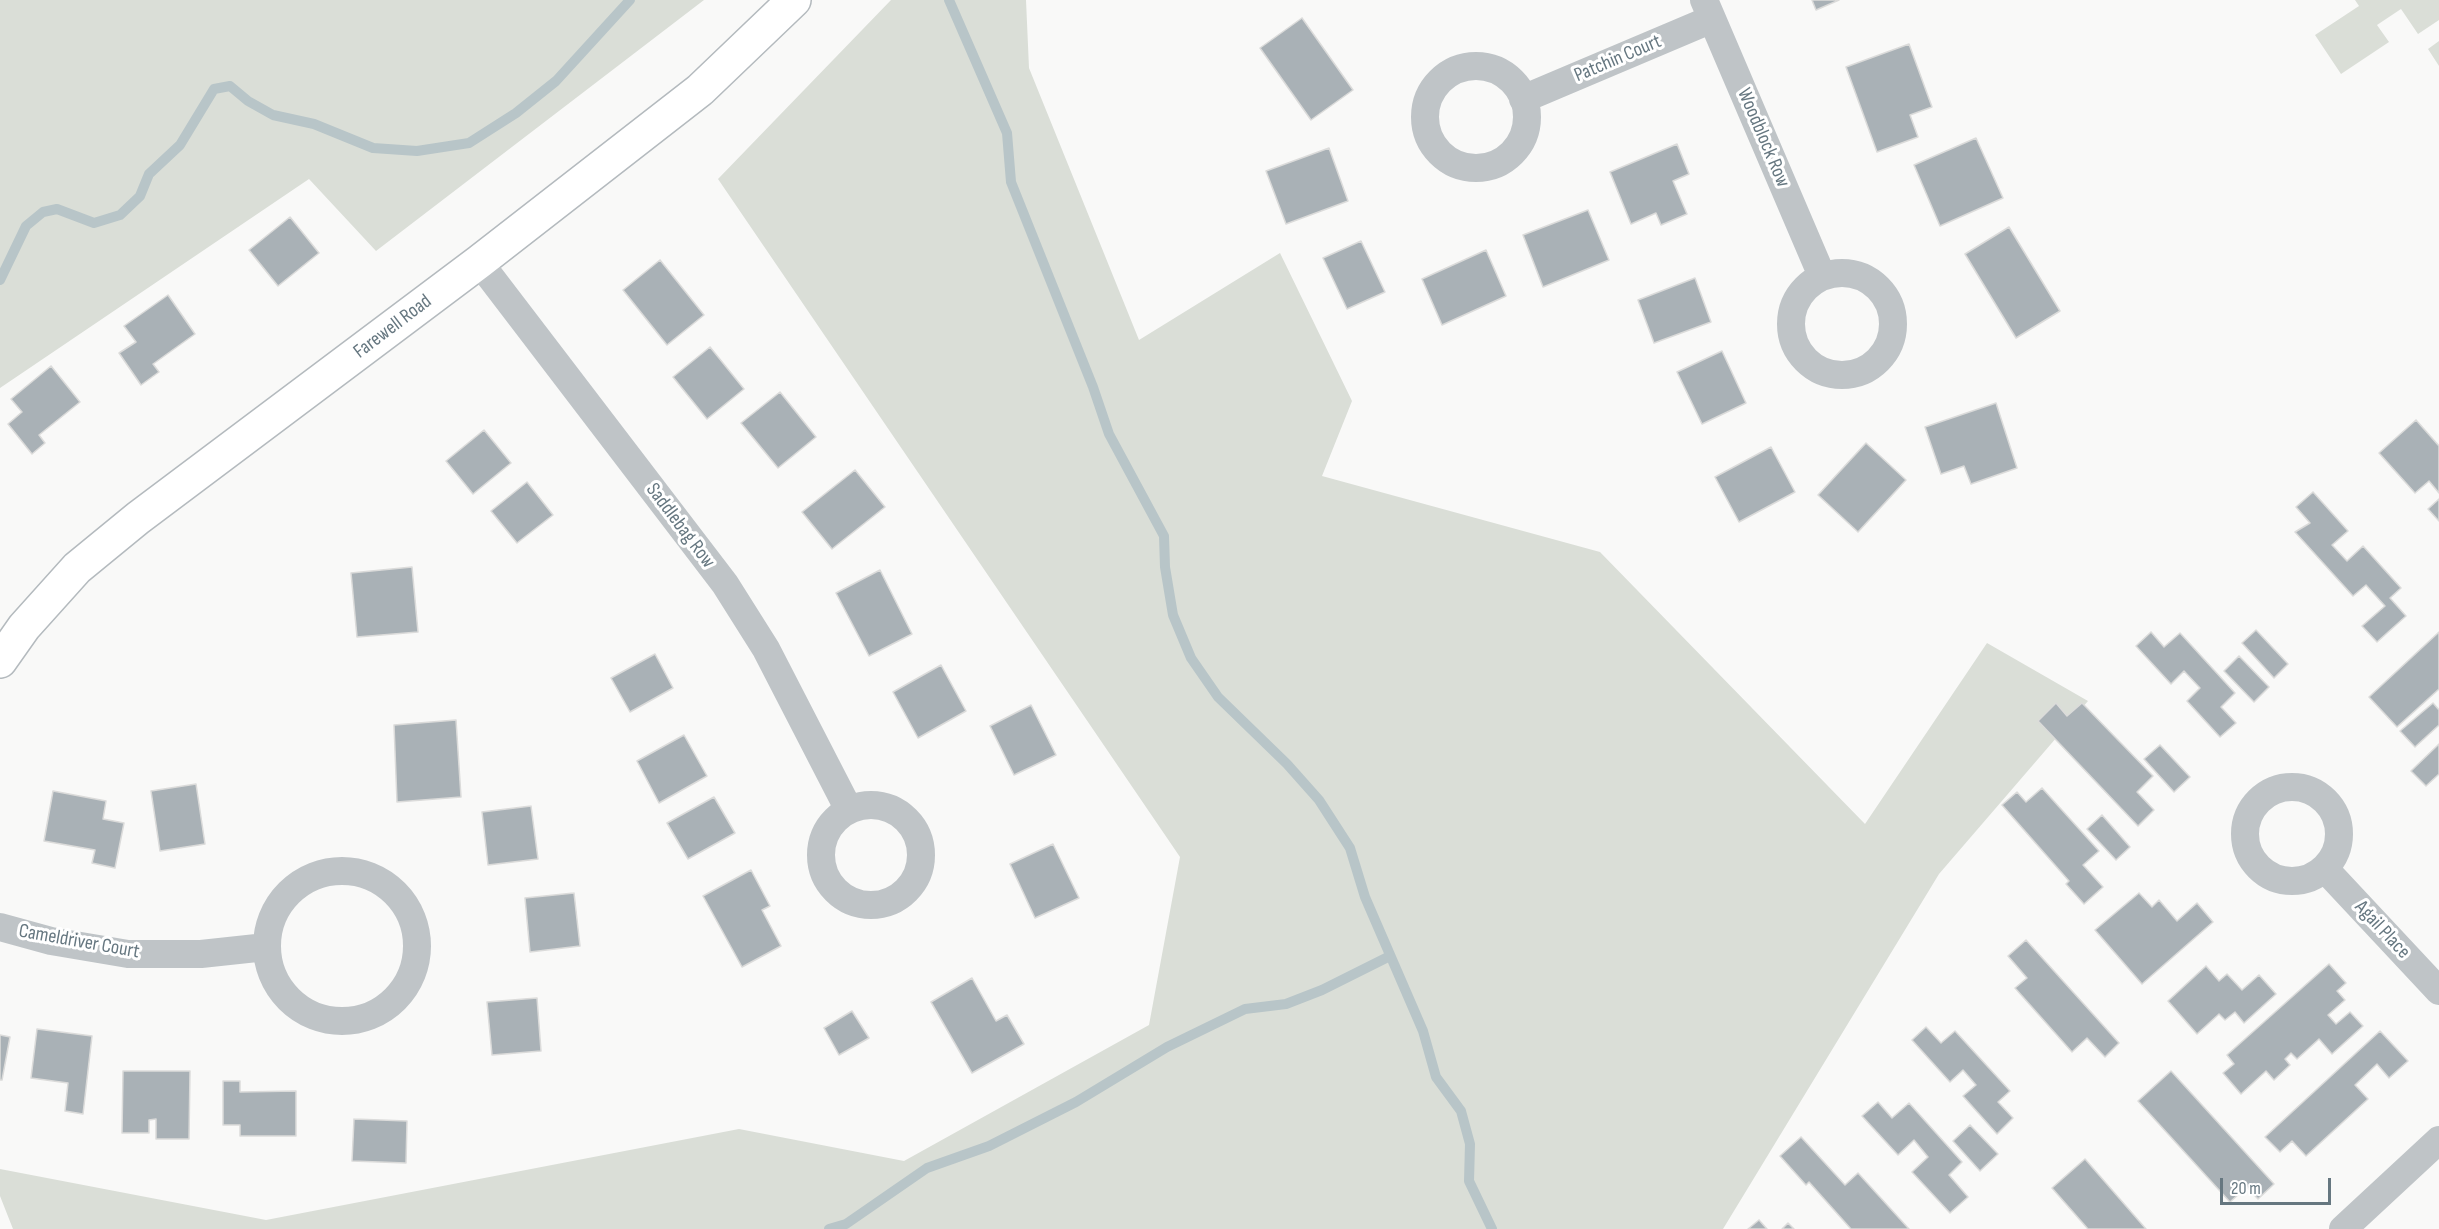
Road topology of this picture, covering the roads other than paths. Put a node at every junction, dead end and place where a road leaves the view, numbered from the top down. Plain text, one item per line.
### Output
1 (794, 0) edge
2 (1708, 10) edge
3 (1523, 99) dead end
4 (478, 262) junction
5 (1822, 276) dead end
6 (0, 661) edge
7 (849, 810) dead end
8 (2325, 868) dead end
9 (0, 927) edge
10 (266, 947) junction
11 (2439, 991) edge
12 (2439, 1140) edge
13 (2343, 1229) edge

1 - 4 street, Farewell Road
2 - 3 street, Patchin Court
2 - 5 street, Woodblock Row
4 - 6 street, Farewell Road
4 - 7 street, Saddlebag Row
8 - 11 street, Agail Place
9 - 10 street, Cameldriver Court
10 - 10 street
12 - 13 street

